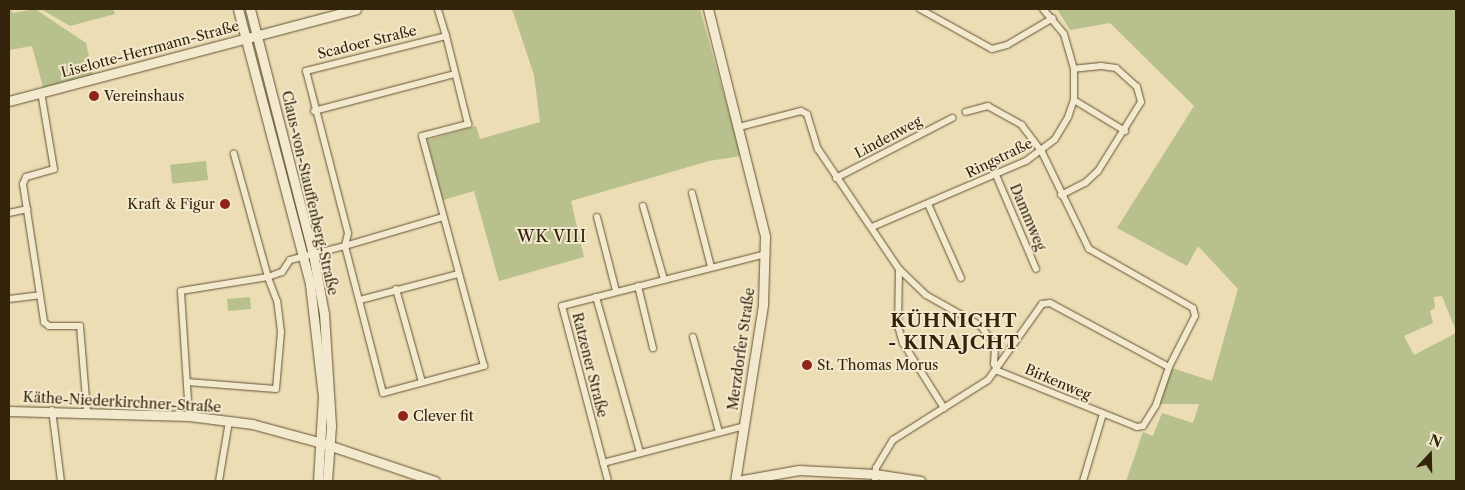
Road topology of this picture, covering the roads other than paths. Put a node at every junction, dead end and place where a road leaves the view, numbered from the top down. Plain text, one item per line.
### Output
1 (238, 9) edge
2 (250, 9) edge
3 (356, 9) edge
4 (438, 9) edge
5 (708, 9) edge
6 (920, 9) edge
7 (1043, 9) edge
8 (1053, 18) junction
9 (257, 35) junction
10 (446, 36) junction
11 (246, 38) junction
12 (1074, 69) junction
13 (455, 74) junction
14 (41, 92) junction
15 (9, 100) edge
16 (1074, 100) junction
17 (314, 111) junction
18 (966, 112) dead end
19 (952, 118) dead end
20 (739, 127) junction
21 (1124, 131) junction
22 (1042, 152) junction
23 (234, 154) dead end
24 (996, 175) junction
25 (836, 178) junction
26 (692, 193) dead end
27 (1061, 195) junction
28 (928, 204) junction
29 (644, 206) dead end
30 (28, 210) junction
31 (9, 213) edge
32 (443, 217) junction
33 (597, 217) dead end
34 (872, 227) junction
35 (345, 246) junction
36 (766, 254) junction
37 (308, 255) junction
38 (711, 267) junction
39 (899, 269) junction
40 (1036, 269) dead end
41 (458, 274) junction
42 (268, 277) junction
43 (961, 278) dead end
44 (664, 279) junction
45 (910, 280) junction
46 (900, 285) junction
47 (638, 286) junction
48 (396, 289) junction
49 (616, 291) junction
50 (40, 295) junction
51 (596, 297) junction
52 (9, 299) edge
53 (360, 300) junction
54 (693, 336) dead end
55 (654, 348) dead end
56 (1168, 367) junction
57 (998, 371) junction
58 (187, 382) junction
59 (422, 382) junction
60 (944, 408) junction
61 (52, 410) junction
62 (9, 411) edge
63 (87, 411) junction
64 (1103, 414) junction
65 (189, 416) junction
66 (229, 421) junction
67 (745, 426) junction
68 (719, 432) junction
69 (327, 444) junction
70 (640, 453) junction
71 (603, 463) junction
72 (875, 477) edge
73 (61, 481) edge
74 (219, 481) edge
75 (318, 481) edge
76 (327, 481) edge
77 (435, 481) edge
78 (608, 481) edge
79 (736, 481) edge
80 (920, 481) edge
81 (1083, 481) edge

1 - 11 street, Claus-von-Stauffenberg-Straße
2 - 9 street, Claus-von-Stauffenberg-Straße
3 - 9 street, Liselotte-Herrmann-Straße
4 - 10 street
5 - 20 street, Merzdorfer Straße
6 - 8 street
7 - 8 street, Ringstraße
8 - 12 street, Ringstraße
9 - 11 street, Liselotte-Herrmann-Straße
9 - 37 street, Claus-von-Stauffenberg-Straße
10 - 13 street
10 - 17 street, Scadoer Straße
11 - 14 street, Liselotte-Herrmann-Straße
11 - 37 street, Claus-von-Stauffenberg-Straße
12 - 16 street, Ringstraße
12 - 21 street
13 - 17 street
13 - 32 street
14 - 15 street, Liselotte-Herrmann-Straße
14 - 30 street
16 - 21 street
16 - 22 street, Ringstraße
17 - 35 street, Scadoer Straße
18 - 22 street
19 - 25 street, Lindenweg
20 - 25 street
20 - 36 street, Merzdorfer Straße
21 - 27 street
22 - 24 street, Ringstraße
22 - 27 street
23 - 42 street
24 - 28 street, Ringstraße
24 - 40 street, Dammweg
25 - 34 street
26 - 38 street
27 - 56 street, Birkenweg
28 - 34 street, Ringstraße
28 - 43 street
29 - 44 street
30 - 31 street
30 - 50 street
32 - 35 street
32 - 41 street
33 - 49 street
34 - 39 street
35 - 37 street
35 - 53 street, Scadoer Straße
36 - 38 street, Ratzener Straße
36 - 67 street, Merzdorfer Straße
37 - 42 street
37 - 69 street, Claus-von-Stauffenberg-Straße
38 - 44 street, Ratzener Straße
39 - 45 street
39 - 46 street
41 - 48 street
41 - 59 street
42 - 58 street
42 - 58 street
44 - 47 street, Ratzener Straße
45 - 46 street
45 - 57 street
46 - 60 street
47 - 49 street, Ratzener Straße
47 - 55 street
48 - 53 street
48 - 59 street
49 - 51 street, Ratzener Straße
50 - 52 street
50 - 63 street
51 - 70 street, Ratzener Straße
51 - 71 street, Ratzener Straße
53 - 59 street, Scadoer Straße
54 - 68 street
56 - 57 street, Birkenweg
56 - 64 street, Birkenweg
57 - 60 street
57 - 64 street, Birkenweg
58 - 65 street
60 - 72 street
61 - 62 street, Käthe-Niederkirchner-Straße
61 - 63 street, Käthe-Niederkirchner-Straße
61 - 73 street
63 - 65 street, Käthe-Niederkirchner-Straße
64 - 81 street
65 - 66 street, Käthe-Niederkirchner-Straße
66 - 69 street, Käthe-Niederkirchner-Straße
66 - 74 street
67 - 68 street
67 - 79 street, Merzdorfer Straße
68 - 70 street
69 - 75 street
69 - 76 street
69 - 77 street, Käthe-Niederkirchner-Straße
70 - 71 street
71 - 78 street, Ratzener Straße
72 - 79 street
72 - 80 street

